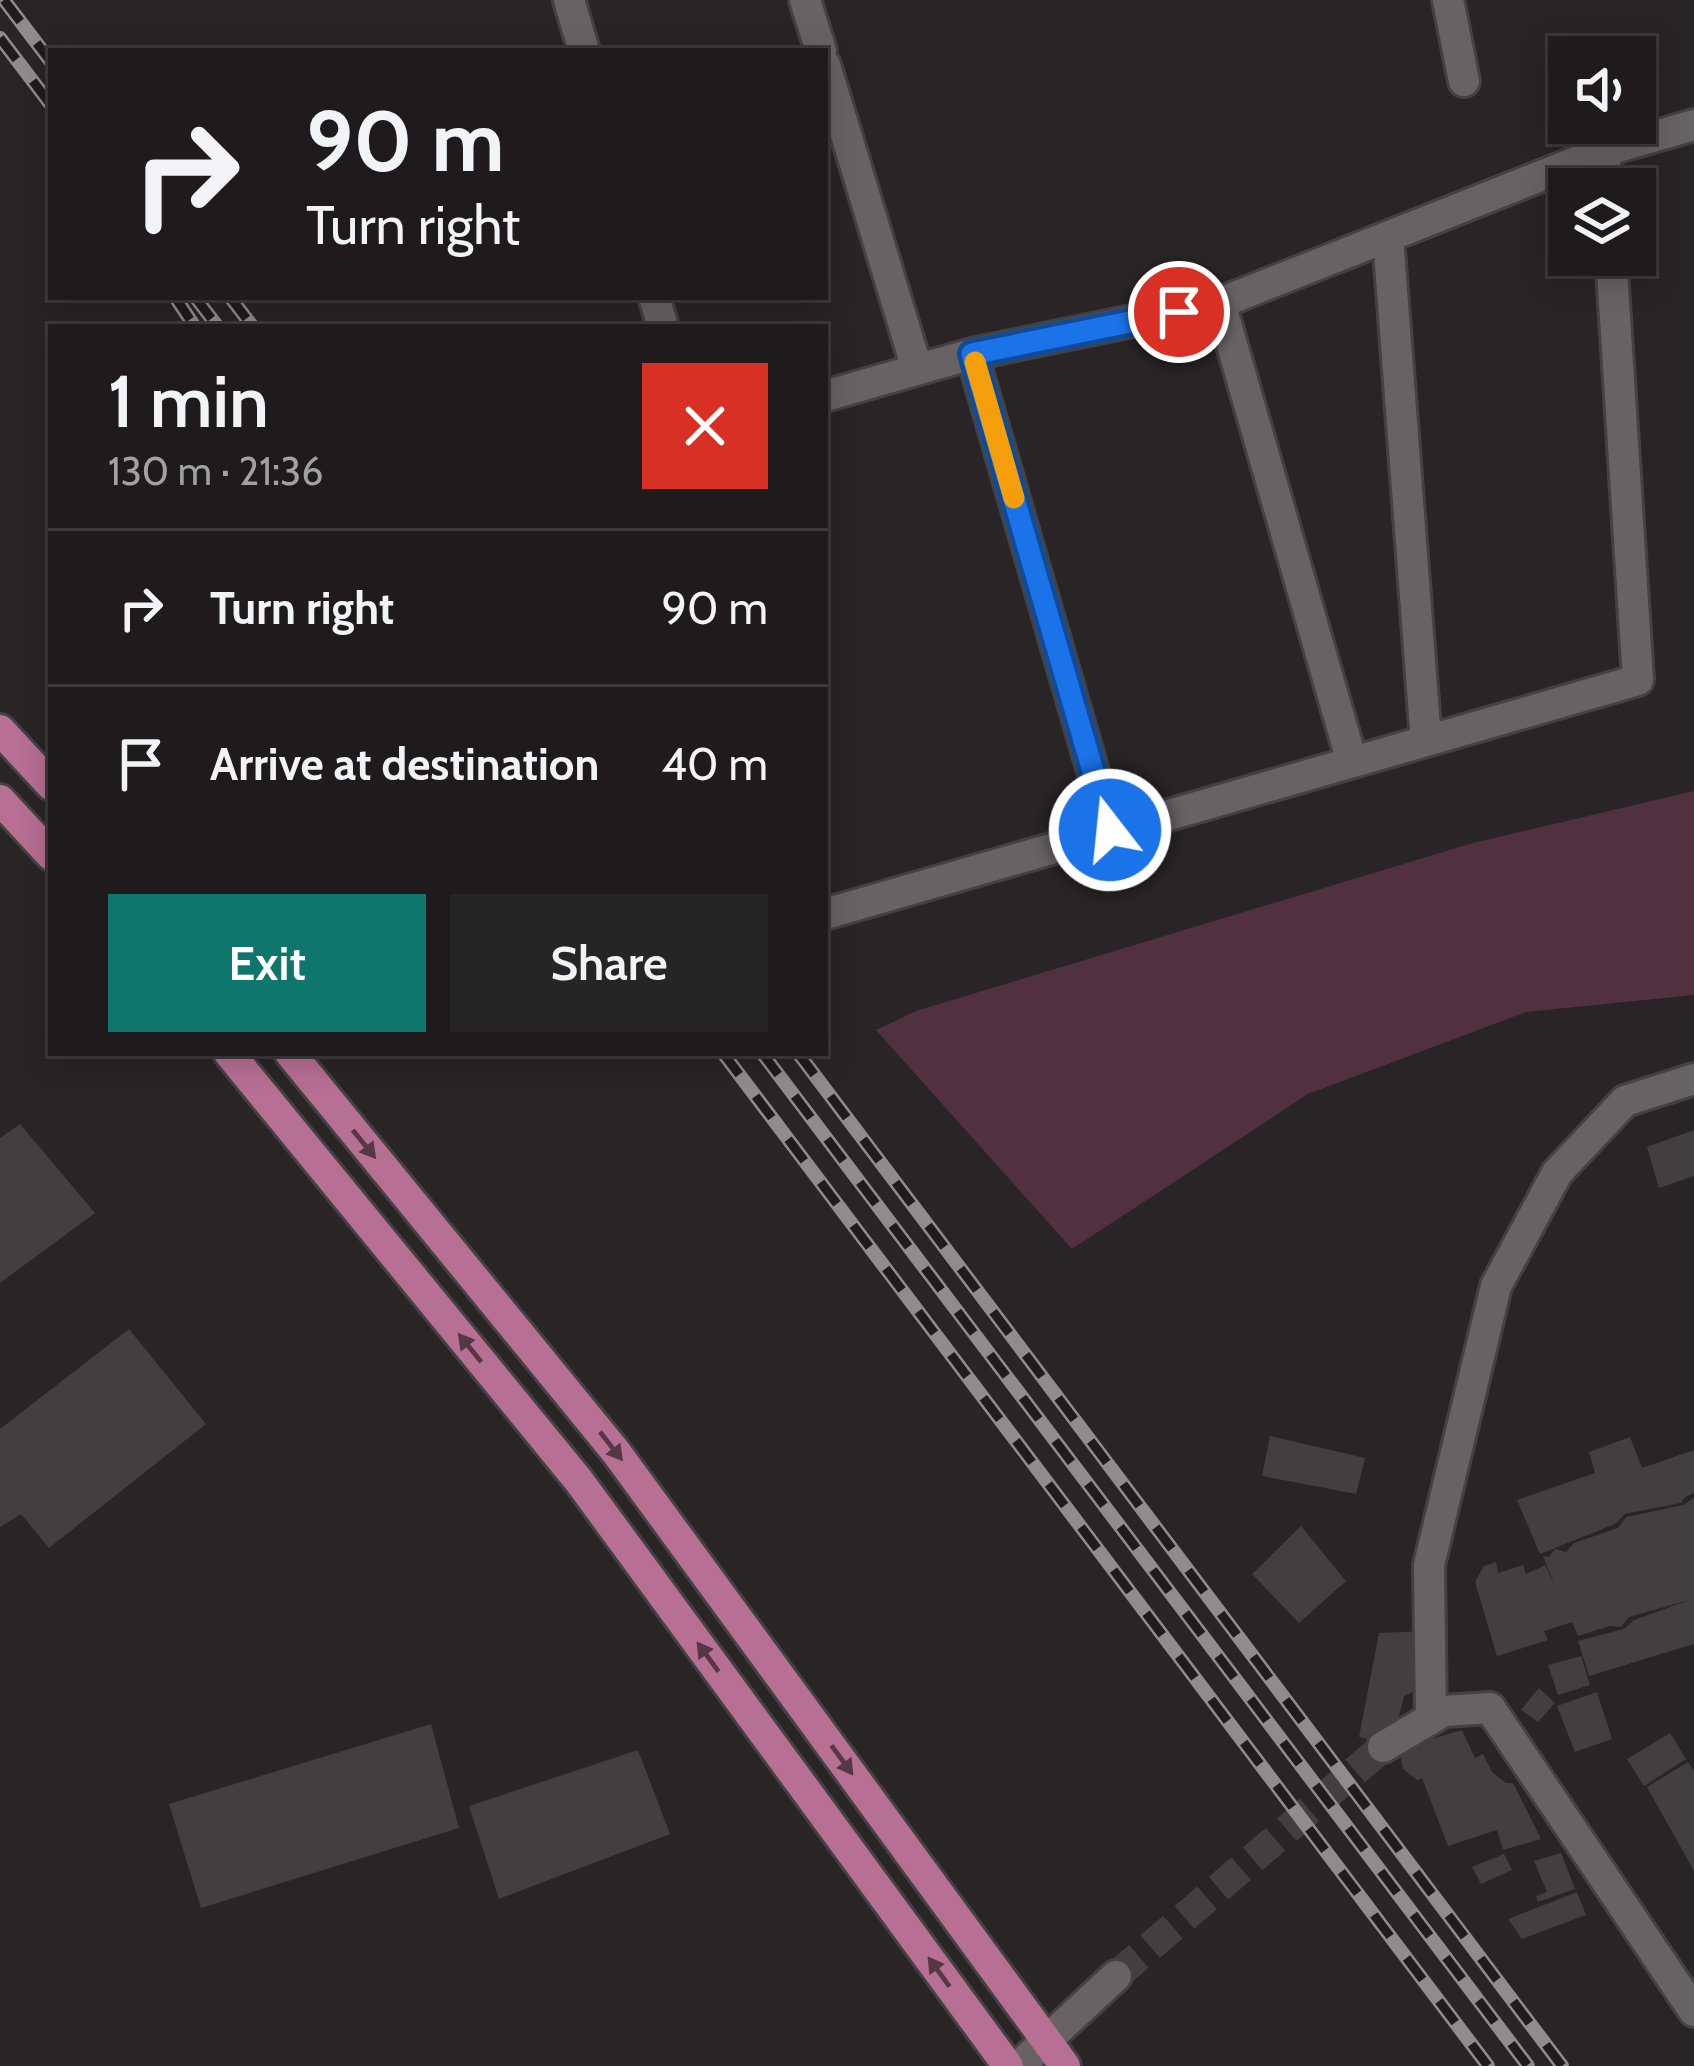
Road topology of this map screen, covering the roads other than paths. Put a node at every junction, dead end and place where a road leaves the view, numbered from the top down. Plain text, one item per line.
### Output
1 (569, 0) edge
2 (806, 0) edge
3 (1448, 0) edge
4 (583, 48) edge
5 (820, 48) edge
6 (828, 75) edge
7 (1464, 81) dead end
8 (1694, 125) edge
9 (1604, 151) junction
10 (1605, 168) edge
11 (1388, 237) junction
12 (1612, 276) edge
13 (1220, 303) junction
14 (972, 354) junction
15 (917, 368) junction
16 (828, 395) edge
17 (0, 730) edge
18 (1426, 741) junction
19 (1352, 762) junction
20 (48, 782) edge
21 (0, 800) edge
22 (1110, 830) junction
23 (48, 852) edge
24 (828, 913) edge
25 (231, 1056) edge
26 (292, 1056) edge
27 (1694, 1079) edge
28 (1431, 1719) junction
29 (1383, 1747) tunnel mouth
30 (1116, 1976) tunnel mouth
31 (1694, 2011) edge
32 (1046, 2038) junction
33 (1008, 2066) edge
34 (1019, 2066) edge
35 (1065, 2066) edge

1 - 4 street
2 - 5 street
3 - 7 street
6 - 15 street
8 - 9 street
9 - 10 street
9 - 11 street
11 - 13 street
11 - 18 street
12 - 18 street
13 - 14 street
13 - 19 street
14 - 15 street
14 - 22 street
15 - 16 street
17 - 20 main road
18 - 19 street
19 - 22 street
21 - 23 main road
22 - 24 street
33 -> 25 main road
26 -> 32 main road
27 - 28 street
28 - 29 street
28 - 31 street
30 - 32 street
32 - 34 street
32 - 35 main road

